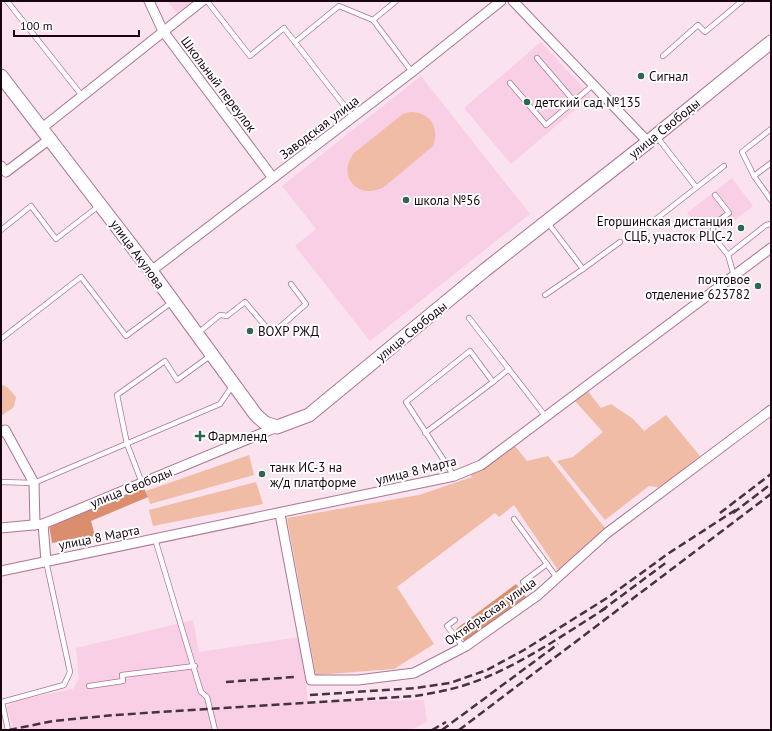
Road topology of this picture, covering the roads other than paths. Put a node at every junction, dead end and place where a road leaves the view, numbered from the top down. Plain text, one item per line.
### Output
1 (7, 1) edge
2 (149, 1) edge
3 (202, 1) edge
4 (207, 1) edge
5 (396, 1) edge
6 (500, 1) edge
7 (513, 1) edge
8 (742, 1) edge
9 (373, 20) junction
10 (163, 31) junction
11 (295, 42) junction
12 (771, 42) edge
13 (663, 56) dead end
14 (537, 58) dead end
15 (412, 72) junction
16 (1, 76) edge
17 (510, 83) dead end
18 (593, 85) junction
19 (83, 96) junction
20 (574, 101) junction
21 (353, 117) junction
22 (42, 128) junction
23 (771, 129) edge
24 (50, 138) junction
25 (652, 139) junction
26 (771, 163) edge
27 (1, 166) edge
28 (724, 166) dead end
29 (754, 176) junction
30 (273, 178) junction
31 (696, 187) junction
32 (715, 195) dead end
33 (771, 200) edge
34 (101, 204) junction
35 (547, 221) junction
36 (651, 223) dead end
37 (771, 224) edge
38 (1, 230) edge
39 (620, 242) dead end
40 (771, 248) edge
41 (728, 255) junction
42 (583, 269) junction
43 (151, 270) junction
44 (734, 276) junction
45 (291, 284) dead end
46 (545, 295) dead end
47 (173, 301) junction
48 (469, 318) dead end
49 (197, 334) junction
50 (1, 338) edge
51 (212, 354) junction
52 (509, 369) junction
53 (493, 382) junction
54 (233, 384) junction
55 (771, 410) edge
56 (546, 417) junction
57 (277, 427) junction
58 (1, 432) edge
59 (425, 433) junction
60 (127, 444) junction
61 (454, 476) junction
62 (1, 482) edge
63 (34, 483) junction
64 (142, 483) junction
65 (280, 514) junction
66 (514, 519) dead end
67 (39, 524) junction
68 (1, 528) edge
69 (156, 539) junction
70 (46, 561) junction
71 (547, 564) junction
72 (1, 571) edge
73 (557, 578) junction
74 (523, 582) dead end
75 (455, 620) dead end
76 (464, 648) junction
77 (195, 666) junction
78 (89, 686) dead end
79 (8, 730) edge
80 (215, 730) edge

1 - 19 lane
2 - 10 street, Школьный переулок
3 - 10 street
4 - 11 lane
5 - 9 lane
6 - 15 street, Заводская улица
7 - 18 street
8 - 13 lane
9 - 11 lane
9 - 15 lane
10 - 19 street
10 - 30 street, Школьный переулок
11 - 21 lane
12 - 25 street, улица Свободы
14 - 20 lane
15 - 21 street, Заводская улица
16 - 22 street, улица Акулова
17 - 20 lane
18 - 20 lane
18 - 25 street
19 - 22 street
21 - 30 street, Заводская улица
22 - 24 street, улица Акулова
23 - 29 lane
24 - 27 street
24 - 34 street, улица Акулова
25 - 31 lane
25 - 35 street, улица Свободы
26 - 29 lane
28 - 31 lane
29 - 33 lane
30 - 43 street, Заводская улица
31 - 36 lane
32 - 41 lane
34 - 38 lane
34 - 43 street, улица Акулова
35 - 42 lane
35 - 57 street, улица Свободы
37 - 41 lane
39 - 42 lane
40 - 44 street, улица 8 Марта
41 - 44 lane
42 - 46 lane
43 - 47 street, улица Акулова
44 - 56 street, улица 8 Марта
45 - 49 lane
47 - 49 street, улица Акулова
47 - 50 lane
48 - 52 lane
49 - 51 street, улица Акулова
51 - 54 street, улица Акулова
51 - 60 lane
52 - 53 lane
52 - 56 lane
53 - 59 lane
53 - 59 lane
54 - 57 street, улица Акулова
54 - 60 lane
55 - 73 street, Октябрьская улица
56 - 61 street, улица 8 Марта
57 - 64 street, улица Свободы
58 - 63 street
59 - 61 lane
60 - 63 lane
60 - 64 lane
61 - 65 street, улица 8 Марта
62 - 63 lane
63 - 67 street
64 - 67 street, улица Свободы
65 - 69 street, улица 8 Марта
65 - 76 street, Октябрьская улица
66 - 71 lane
67 - 68 street, улица Свободы
67 - 70 street
69 - 70 street, улица 8 Марта
69 - 77 lane
70 - 72 street, улица 8 Марта
70 - 79 lane
71 - 73 lane
71 - 74 lane
73 - 76 street, Октябрьская улица
75 - 76 lane
77 - 78 lane
77 - 80 lane

